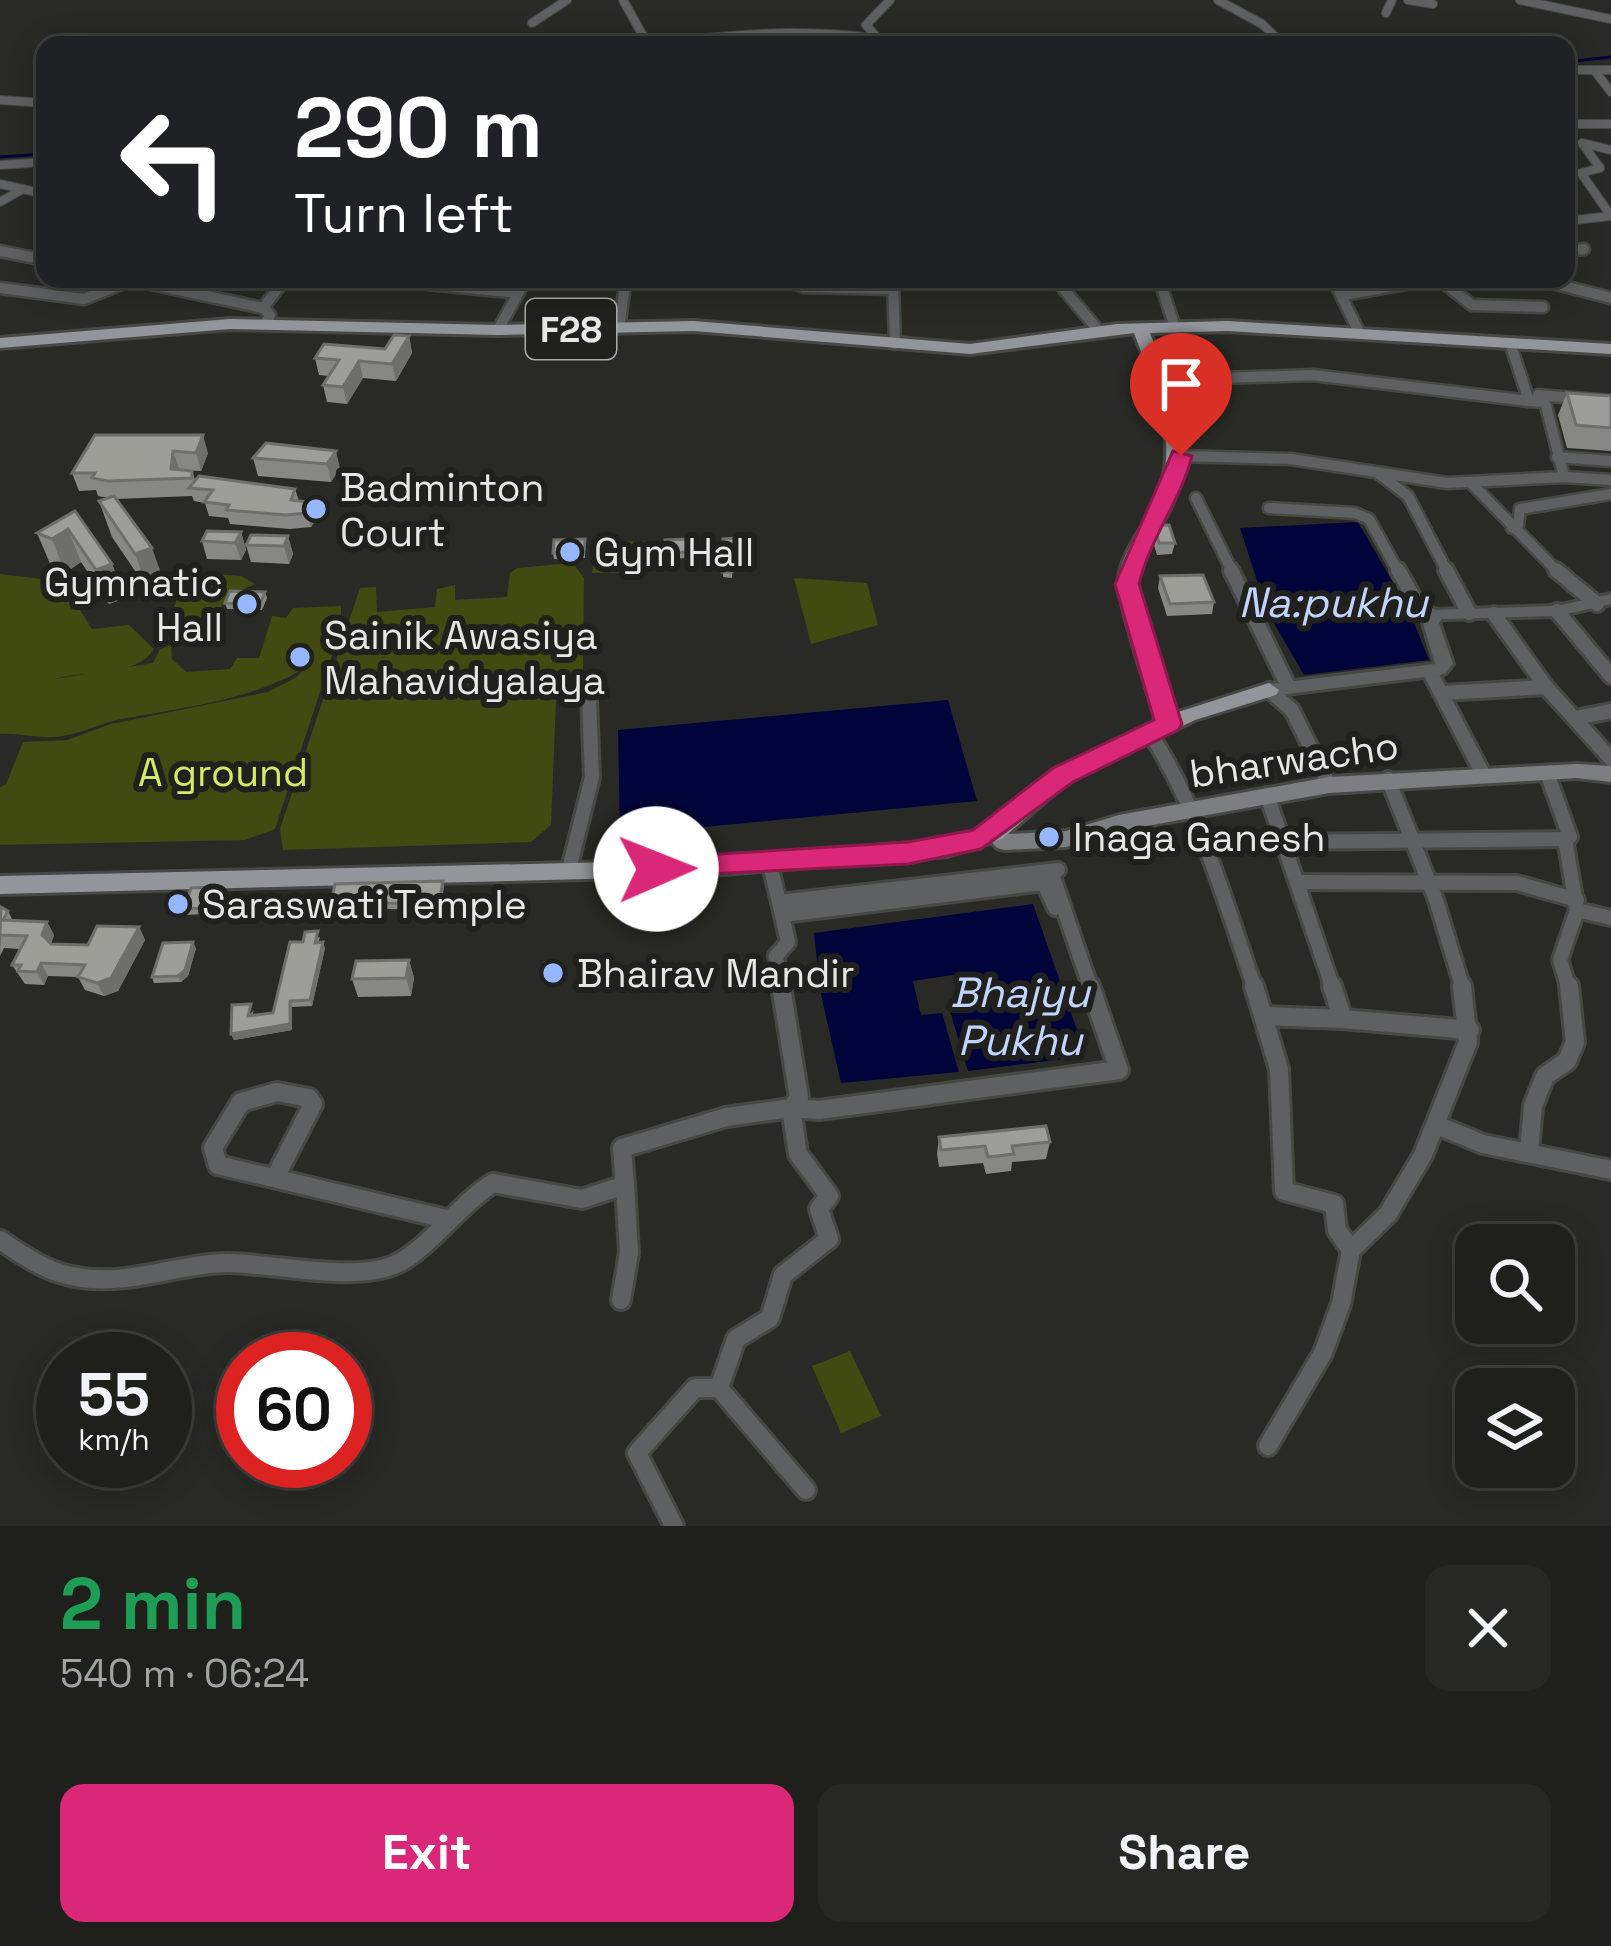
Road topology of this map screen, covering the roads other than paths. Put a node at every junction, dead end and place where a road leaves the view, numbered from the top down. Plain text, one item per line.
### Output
1 (567, 0) edge
2 (623, 0) edge
3 (890, 0) edge
4 (1218, 0) edge
5 (1392, 0) edge
6 (1408, 0) edge
7 (1520, 0) edge
8 (1433, 4) dead end
9 (1386, 13) dead end
10 (1611, 19) edge
11 (532, 23) dead end
12 (875, 35) junction
13 (643, 36) edge
14 (732, 36) edge
15 (879, 36) edge
16 (1275, 36) edge
17 (1575, 70) edge
18 (1594, 70) junction
19 (1611, 70) edge
20 (1611, 92) edge
21 (0, 100) edge
22 (36, 102) edge
23 (1575, 122) edge
24 (1611, 124) edge
25 (1575, 133) edge
26 (1582, 142) junction
27 (1611, 150) edge
28 (36, 163) edge
29 (0, 165) edge
30 (0, 184) edge
31 (23, 189) junction
32 (36, 192) edge
33 (0, 202) edge
34 (1611, 216) edge
35 (1575, 220) edge
36 (1584, 248) dead end
37 (0, 250) edge
38 (1575, 250) edge
39 (36, 253) edge
40 (30, 257) junction
41 (36, 258) edge
42 (0, 288) edge
43 (120, 288) edge
44 (160, 288) edge
45 (280, 288) edge
46 (475, 288) edge
47 (520, 288) edge
48 (625, 288) edge
49 (894, 288) edge
50 (1063, 288) edge
51 (1163, 288) edge
52 (1339, 288) edge
53 (1384, 288) edge
54 (1448, 288) edge
55 (1572, 288) edge
56 (15, 292) junction
57 (518, 292) junction
58 (1343, 295) junction
59 (1611, 298) edge
60 (0, 300) edge
61 (1544, 308) dead end
62 (264, 316) junction
63 (1174, 327) junction
64 (619, 328) junction
65 (1140, 328) junction
66 (498, 330) junction
67 (1099, 331) junction
68 (1359, 332) junction
69 (0, 343) edge
70 (1510, 343) junction
71 (895, 344) junction
72 (1611, 349) edge
73 (1220, 378) dead end
74 (1528, 398) junction
75 (1611, 401) edge
76 (1181, 456) junction
77 (1557, 457) junction
78 (1611, 461) edge
79 (1372, 469) junction
80 (1564, 477) junction
81 (1611, 480) edge
82 (1471, 483) junction
83 (1611, 494) edge
84 (1196, 498) dead end
85 (1269, 508) dead end
86 (1512, 528) junction
87 (1604, 601) edge
88 (1557, 611) junction
89 (1469, 613) junction
90 (1494, 614) junction
91 (1432, 616) junction
92 (1430, 672) junction
93 (1611, 676) edge
94 (1278, 687) junction
95 (1546, 687) junction
96 (1442, 693) junction
97 (589, 698) dead end
98 (1611, 711) edge
99 (1575, 718) junction
100 (1159, 728) junction
101 (1611, 758) edge
102 (1547, 773) junction
103 (1611, 774) edge
104 (1484, 776) junction
105 (1388, 779) junction
106 (1329, 785) junction
107 (1267, 795) junction
108 (1192, 808) junction
109 (994, 833) junction
110 (1565, 839) junction
111 (1283, 842) junction
112 (1413, 842) junction
113 (770, 865) junction
114 (569, 869) junction
115 (1427, 880) junction
116 (1298, 882) junction
117 (0, 885) edge
118 (1577, 905) junction
119 (782, 909) junction
120 (1611, 917) edge
121 (1069, 934) junction
122 (1264, 1016) junction
123 (1342, 1019) junction
124 (1470, 1030) junction
125 (791, 1108) junction
126 (1439, 1126) junction
127 (1528, 1152) junction
128 (1611, 1171) edge
129 (276, 1176) junction
130 (625, 1185) junction
131 (446, 1220) junction
132 (0, 1240) edge
133 (1351, 1250) junction
134 (621, 1300) dead end
135 (719, 1388) junction
136 (1268, 1446) dead end
137 (806, 1490) dead end
138 (674, 1526) edge

1 - 11 street
2 - 13 street
3 - 12 street
4 - 16 street
5 - 9 street
6 - 8 street
7 - 10 street
12 - 14 street
12 - 15 street
17 - 18 street
18 - 19 street
18 - 20 street
21 - 22 street
23 - 24 street
25 - 26 street
26 - 27 street
26 - 34 street
28 - 29 street
30 - 31 street
31 - 32 street
31 - 33 street
34 - 35 street
36 - 38 street
37 - 40 street
39 - 40 street
40 - 41 street
42 - 56 street
43 - 56 street
44 - 62 street
45 - 62 street
46 - 57 street
47 - 57 street
48 - 64 street
49 - 71 street
50 - 67 street
51 - 63 street
52 - 58 street
53 - 58 street
54 - 61 street
55 - 59 street
56 - 60 street
57 - 66 street
58 - 68 street
62 - 66 main road, F28
62 - 69 main road, F28
63 - 65 main road, F28
63 - 68 main road, F28
64 - 66 main road, F28
64 - 71 main road, F28
65 - 67 main road, F28
65 - 76 main road
67 - 71 main road, F28
68 - 70 main road, F28
70 - 72 main road, F28
70 - 74 street
73 - 74 street
74 - 75 street
74 - 77 street
76 - 79 street
76 - 100 main road
77 - 78 street
77 - 80 street
79 - 82 street
79 - 89 street
80 - 81 street
80 - 82 street
82 - 86 street
83 - 86 street
84 - 94 street
85 - 91 street
86 - 87 street
87 - 88 street
88 - 90 street
88 - 93 street
89 - 90 street
89 - 91 street
90 - 95 street
91 - 92 street
92 - 94 street
92 - 96 street
94 - 100 main road
94 - 106 street
95 - 96 street
95 - 99 street
96 - 104 street
97 - 114 street
98 - 99 street
99 - 101 street
100 - 108 street
100 - 109 main road
102 - 103 main road, bharwacho
102 - 104 main road, bharwacho
102 - 110 street
104 - 105 main road, bharwacho
105 - 106 main road, bharwacho
105 - 112 street
106 - 107 main road, bharwacho
107 - 108 main road, bharwacho
107 - 111 street
108 - 109 main road, bharwacho
108 - 122 street
109 - 113 main road
110 - 112 street
110 - 118 street
111 - 112 street
111 - 116 street
112 - 115 street
113 - 114 main road
113 - 119 street
114 - 117 main road
115 - 116 street
115 - 118 street
115 - 124 street
116 - 123 street
118 - 120 street
118 - 127 street
119 - 121 street
119 - 121 street
119 - 125 street
121 - 125 street
122 - 123 street
122 - 133 street
123 - 124 street
124 - 126 street
125 - 130 street
125 - 135 street
126 - 127 street
126 - 133 street
127 - 128 street
129 - 129 street
129 - 131 street
130 - 131 street
130 - 134 street
131 - 132 street
133 - 136 street
135 - 137 street
135 - 138 street

